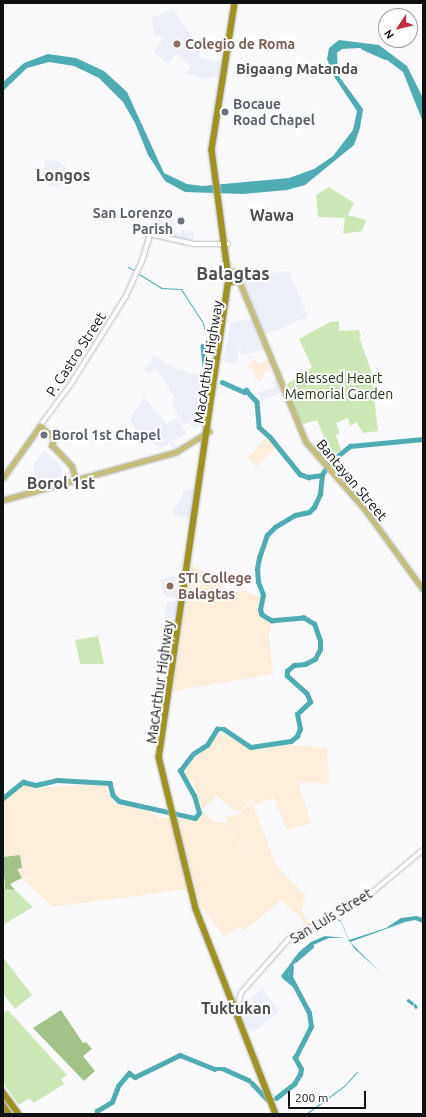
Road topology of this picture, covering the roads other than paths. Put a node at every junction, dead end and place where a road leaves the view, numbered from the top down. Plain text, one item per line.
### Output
1 (235, 3) edge
2 (226, 243) junction
3 (231, 271) junction
4 (239, 280) junction
5 (232, 282) junction
6 (216, 379) junction
7 (40, 426) junction
8 (207, 431) junction
9 (3, 478) edge
10 (76, 480) junction
11 (3, 500) edge
12 (423, 589) edge
13 (423, 850) edge
14 (236, 1008) junction
15 (3, 1092) edge
16 (3, 1105) edge
17 (9, 1114) edge
18 (19, 1114) edge
19 (277, 1114) edge

1 - 2 highway, MacArthur Highway
2 - 3 highway, MacArthur Highway
2 - 7 street, P. Castro Street
3 - 4 main road, Bantayan Street
3 - 5 highway, MacArthur Highway
3 - 6 highway, MacArthur Highway
4 - 5 highway
4 - 12 main road, Bantayan Street
5 - 6 highway, MacArthur Highway
6 - 8 highway, MacArthur Highway
7 - 9 main road, P. Castro Street
7 - 10 main road
8 - 10 main road
8 - 14 highway, MacArthur Highway
10 - 11 main road
13 - 14 street, San Luis Street
14 - 19 highway, MacArthur Highway
15 - 18 highway
16 - 17 highway

